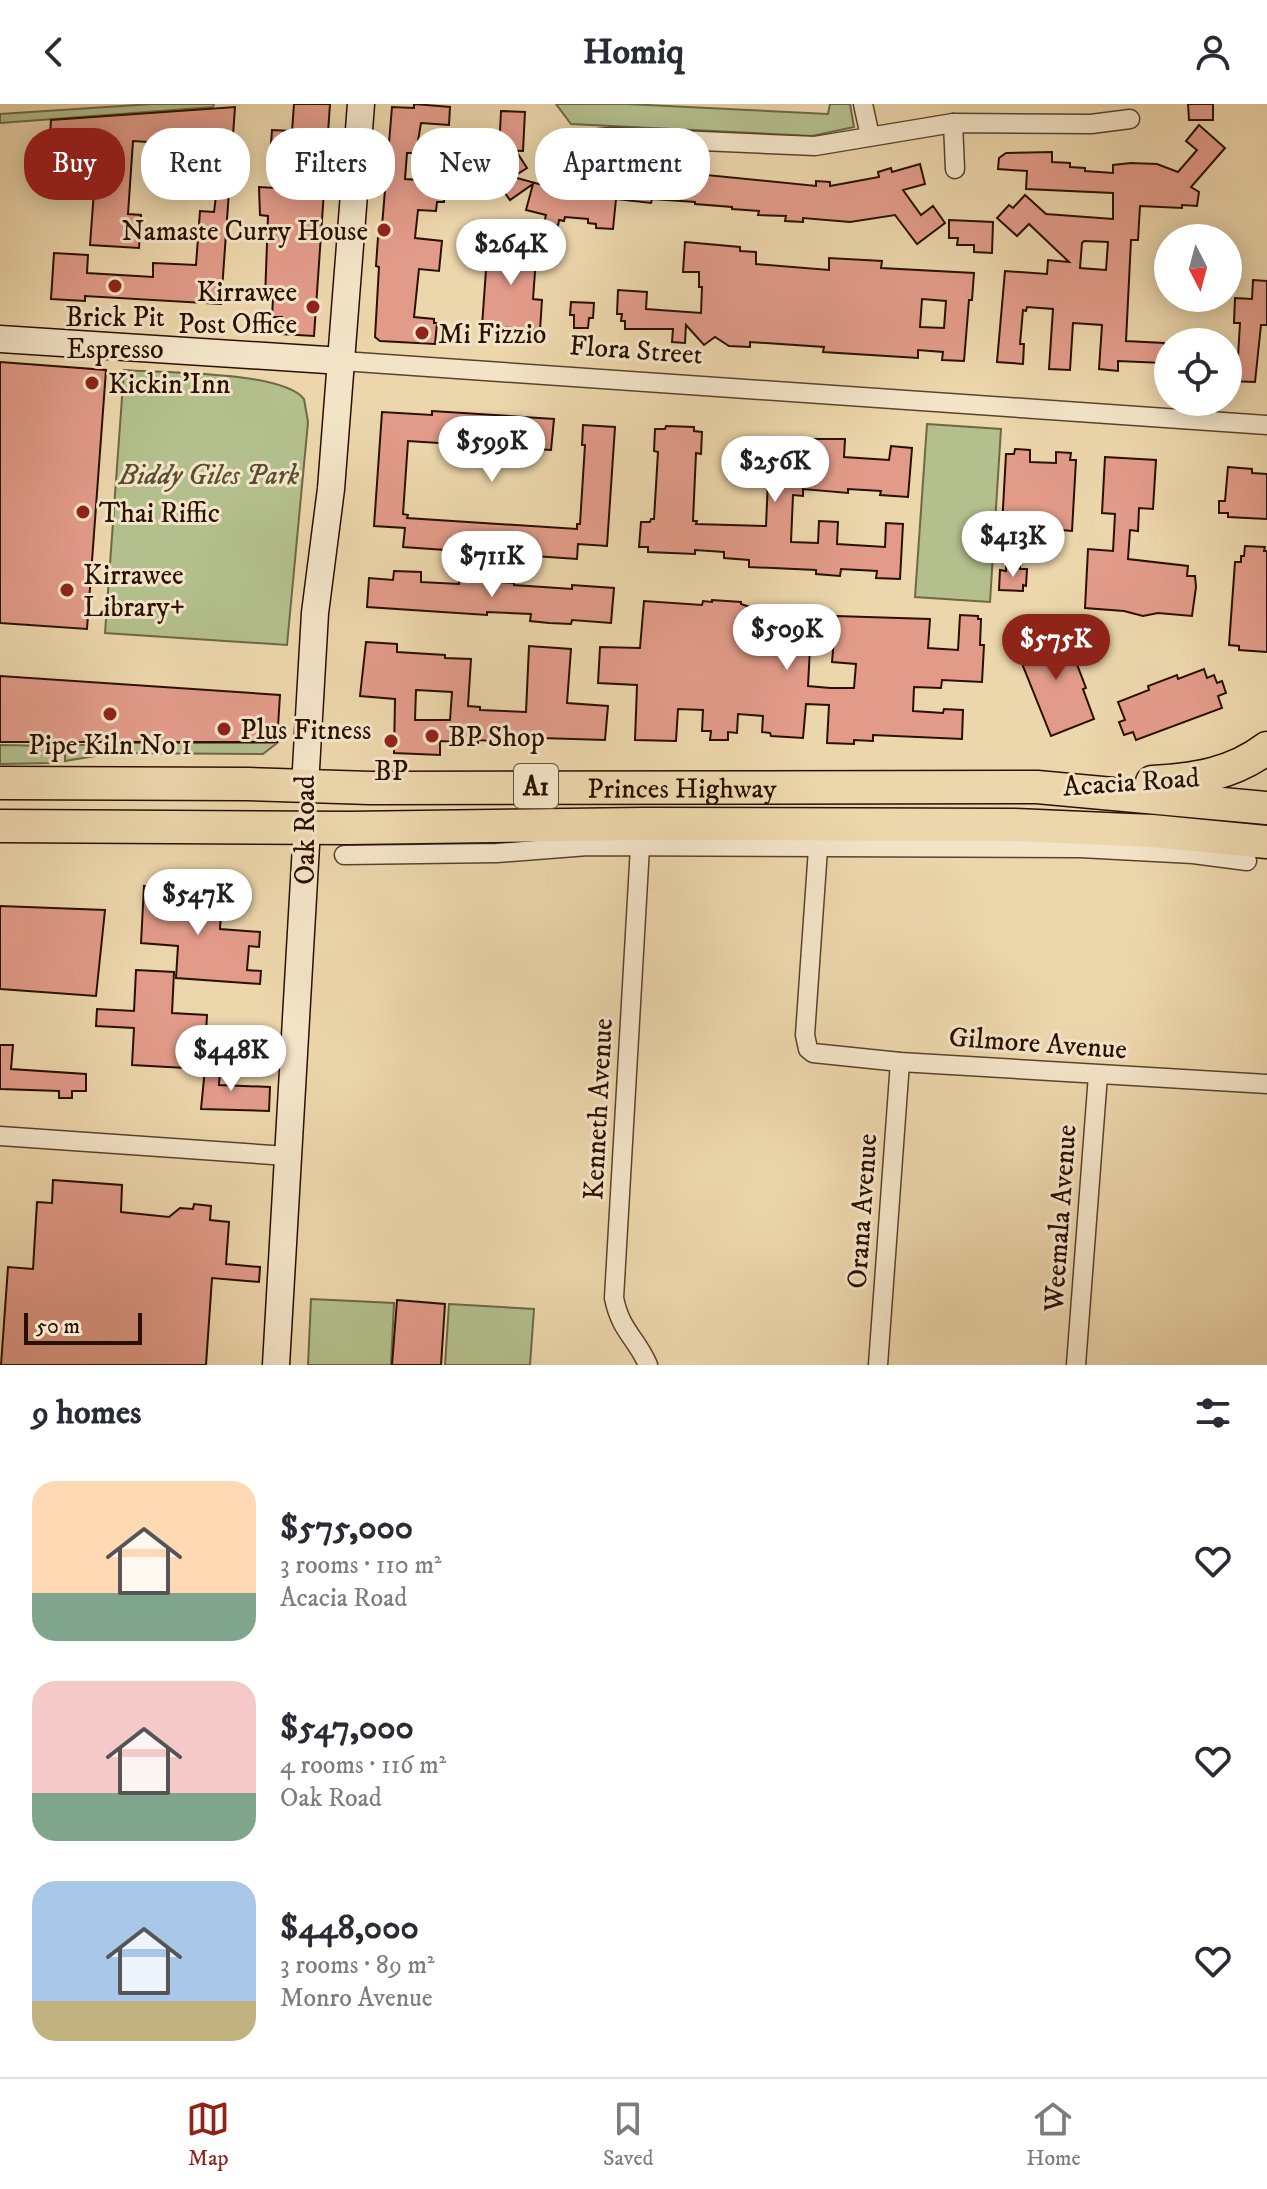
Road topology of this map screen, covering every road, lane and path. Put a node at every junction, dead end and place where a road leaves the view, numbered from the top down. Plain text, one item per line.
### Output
1 (361, 104) edge
2 (863, 104) edge
3 (1130, 119) dead end
4 (953, 123) junction
5 (870, 136) junction
6 (710, 141) edge
7 (955, 169) dead end
8 (0, 339) edge
9 (342, 361) junction
10 (1267, 425) edge
11 (1267, 748) edge
12 (0, 783) edge
13 (305, 786) junction
14 (1037, 787) junction
15 (1267, 808) edge
16 (0, 826) edge
17 (307, 828) junction
18 (640, 847) junction
19 (818, 849) junction
20 (1257, 852) edge
21 (344, 855) dead end
22 (900, 1062) junction
23 (1098, 1075) junction
24 (1267, 1084) edge
25 (0, 1136) edge
26 (287, 1156) junction
27 (276, 1365) edge
28 (648, 1365) edge
29 (878, 1365) edge
30 (1076, 1365) edge

1 - 9 street, Oak Road
2 - 5 street
3 - 4 street
4 - 5 street
4 - 7 street
5 - 6 street
8 - 9 street, Flora Street
9 - 10 street, Flora Street
9 - 13 street, Oak Road
11 - 14 highway, Acacia Road / A1
12 - 13 highway, Princes Highway / A1
13 - 14 highway, Princes Highway / A1
13 - 17 highway, Oak Road
14 - 15 highway, Princes Highway
16 - 17 highway, Princes Highway / A1
17 - 20 highway, Princes Highway / A1
17 - 26 street, Oak Road
18 - 19 street, Princes Highway
18 - 21 street, Princes Highway
18 - 28 street, Kenneth Avenue
19 - 20 street, Princes Highway
19 - 22 street, Gilmore Avenue
22 - 23 street, Gilmore Avenue
22 - 29 street, Orana Avenue
23 - 24 street, Gilmore Avenue
23 - 30 street, Weemala Avenue
25 - 26 street
26 - 27 street, Oak Road

